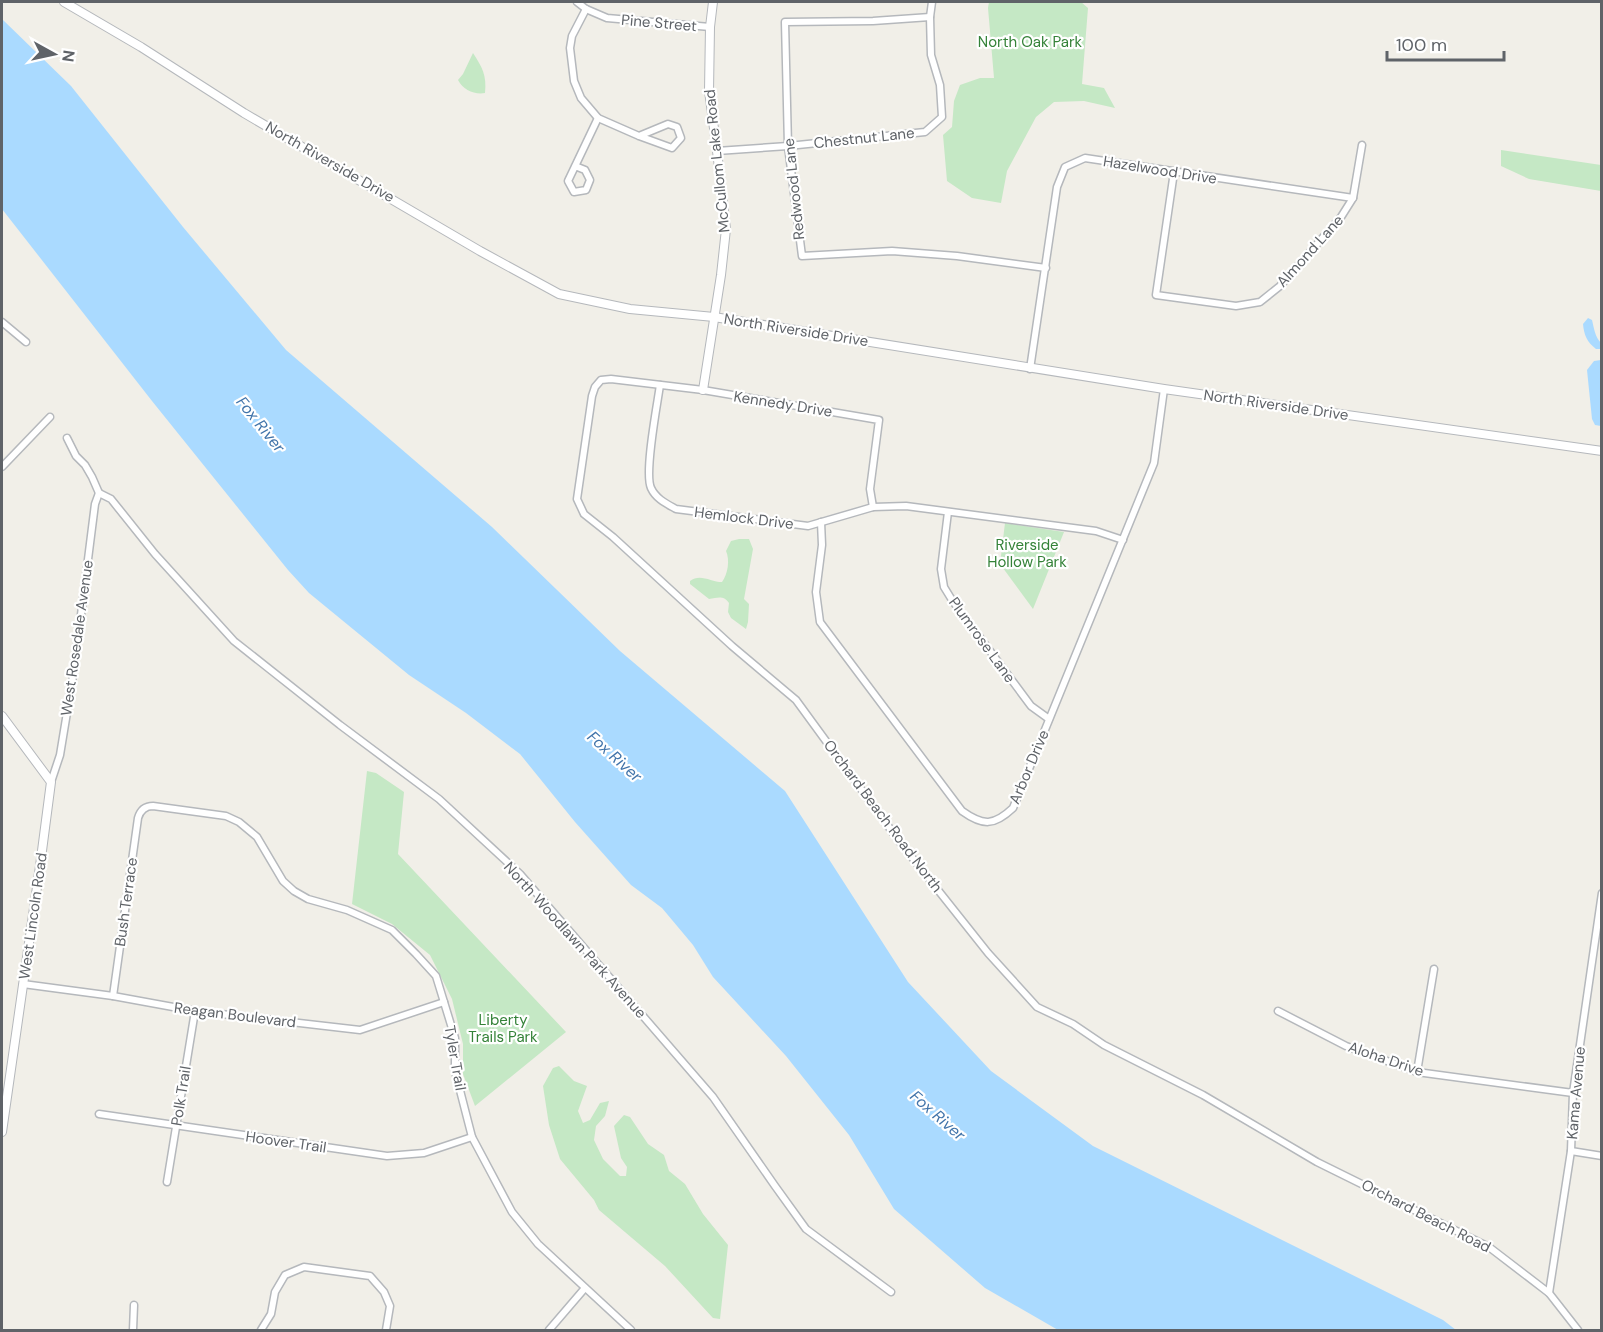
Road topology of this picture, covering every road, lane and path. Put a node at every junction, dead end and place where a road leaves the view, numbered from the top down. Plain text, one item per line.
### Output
1 (64, 2) edge
2 (577, 2) edge
3 (713, 2) edge
4 (933, 2) edge
5 (586, 9) junction
6 (930, 17) junction
7 (710, 27) junction
8 (598, 118) junction
9 (639, 136) junction
10 (1362, 145) dead end
11 (788, 146) junction
12 (717, 151) junction
13 (575, 166) dead end
14 (1174, 172) junction
15 (1353, 198) junction
16 (1046, 268) junction
17 (714, 317) junction
18 (2, 322) edge
19 (26, 342) dead end
20 (1030, 369) junction
21 (601, 380) joint
22 (660, 385) junction
23 (1164, 389) junction
24 (703, 390) junction
25 (50, 417) dead end
26 (67, 438) dead end
27 (1602, 451) edge
28 (2, 467) edge
29 (99, 493) junction
30 (873, 507) junction
31 (948, 512) junction
32 (821, 522) junction
33 (1123, 540) junction
34 (2, 716) edge
35 (1049, 719) junction
36 (51, 782) junction
37 (143, 809) joint
38 (1602, 892) edge
39 (1599, 933) edge
40 (1434, 969) dead end
41 (23, 984) junction
42 (113, 996) junction
43 (444, 1002) junction
44 (195, 1011) junction
45 (1278, 1011) dead end
46 (1417, 1072) junction
47 (1573, 1093) junction
48 (99, 1114) dead end
49 (177, 1126) junction
50 (2, 1132) edge
51 (472, 1137) junction
52 (1571, 1151) junction
53 (1602, 1156) edge
54 (1317, 1162) joint
55 (167, 1182) dead end
56 (585, 1288) junction
57 (891, 1292) dead end
58 (1549, 1293) junction
59 (135, 1305) dead end
60 (134, 1330) edge
61 (261, 1330) edge
62 (386, 1330) edge
63 (549, 1330) edge
64 (631, 1330) edge
65 (1578, 1330) edge

1 - 17 street, North Riverside Drive
2 - 5 street, Pine Street
3 - 7 street, McCullom Lake Road
4 - 6 street
5 - 7 street, Pine Street
5 - 8 street
6 - 11 street, Chestnut Lane
6 - 11 street, Redwood Lane
7 - 12 street, McCullom Lake Road
8 - 9 street
8 - 13 street
9 - 9 street
10 - 15 street, Almond Lane
11 - 12 street, Chestnut Lane
11 - 16 street, Redwood Lane
12 - 17 street, McCullom Lake Road
14 - 15 street, Hazelwood Drive
14 - 15 street, Almond Lane
14 - 16 street, Hazelwood Drive
16 - 20 street, Hazelwood Drive
17 - 20 street, North Riverside Drive
17 - 24 street, McCullom Lake Road
18 - 19 street
20 - 23 street, North Riverside Drive
21 - 22 street, Kennedy Drive
21 - 54 street, Orchard Beach Road North
22 - 24 street, Kennedy Drive
22 - 32 street, Hemlock Drive
23 - 27 street, North Riverside Drive
23 - 33 street, Arbor Drive
24 - 30 street, Kennedy Drive
25 - 28 street
26 - 29 street
29 - 36 street, West Rosedale Avenue
29 - 57 street, North Woodlawn Park Avenue
30 - 31 street, Hemlock Drive
30 - 32 street, Hemlock Drive
31 - 33 street, Hemlock Drive
31 - 35 street, Plumrose Lane
32 - 35 street, Arbor Drive
33 - 35 street, Arbor Drive
34 - 36 street
36 - 41 street, West Lincoln Road
37 - 42 street, Bush Terrace
37 - 43 street, Tyler Trail
38 - 39 street, Kama Avenue
39 - 47 street, Kama Avenue
40 - 46 street
41 - 42 street, Reagan Boulevard
41 - 50 street, West Lincoln Road
42 - 44 street, Reagan Boulevard
43 - 44 street, Reagan Boulevard
43 - 51 street, Tyler Trail
44 - 49 street, Polk Trail
45 - 46 street, Aloha Drive
46 - 47 street, Aloha Drive
47 - 52 street, Kama Avenue
48 - 49 street, Hoover Trail
49 - 51 street, Hoover Trail
49 - 55 street, Polk Trail
51 - 56 street, Tyler Trail
52 - 53 street
52 - 58 street, Kama Avenue
54 - 58 street, Orchard Beach Road
56 - 63 street
56 - 64 street, Tyler Trail
58 - 65 street, Orchard Beach Road
59 - 60 street
61 - 62 street

